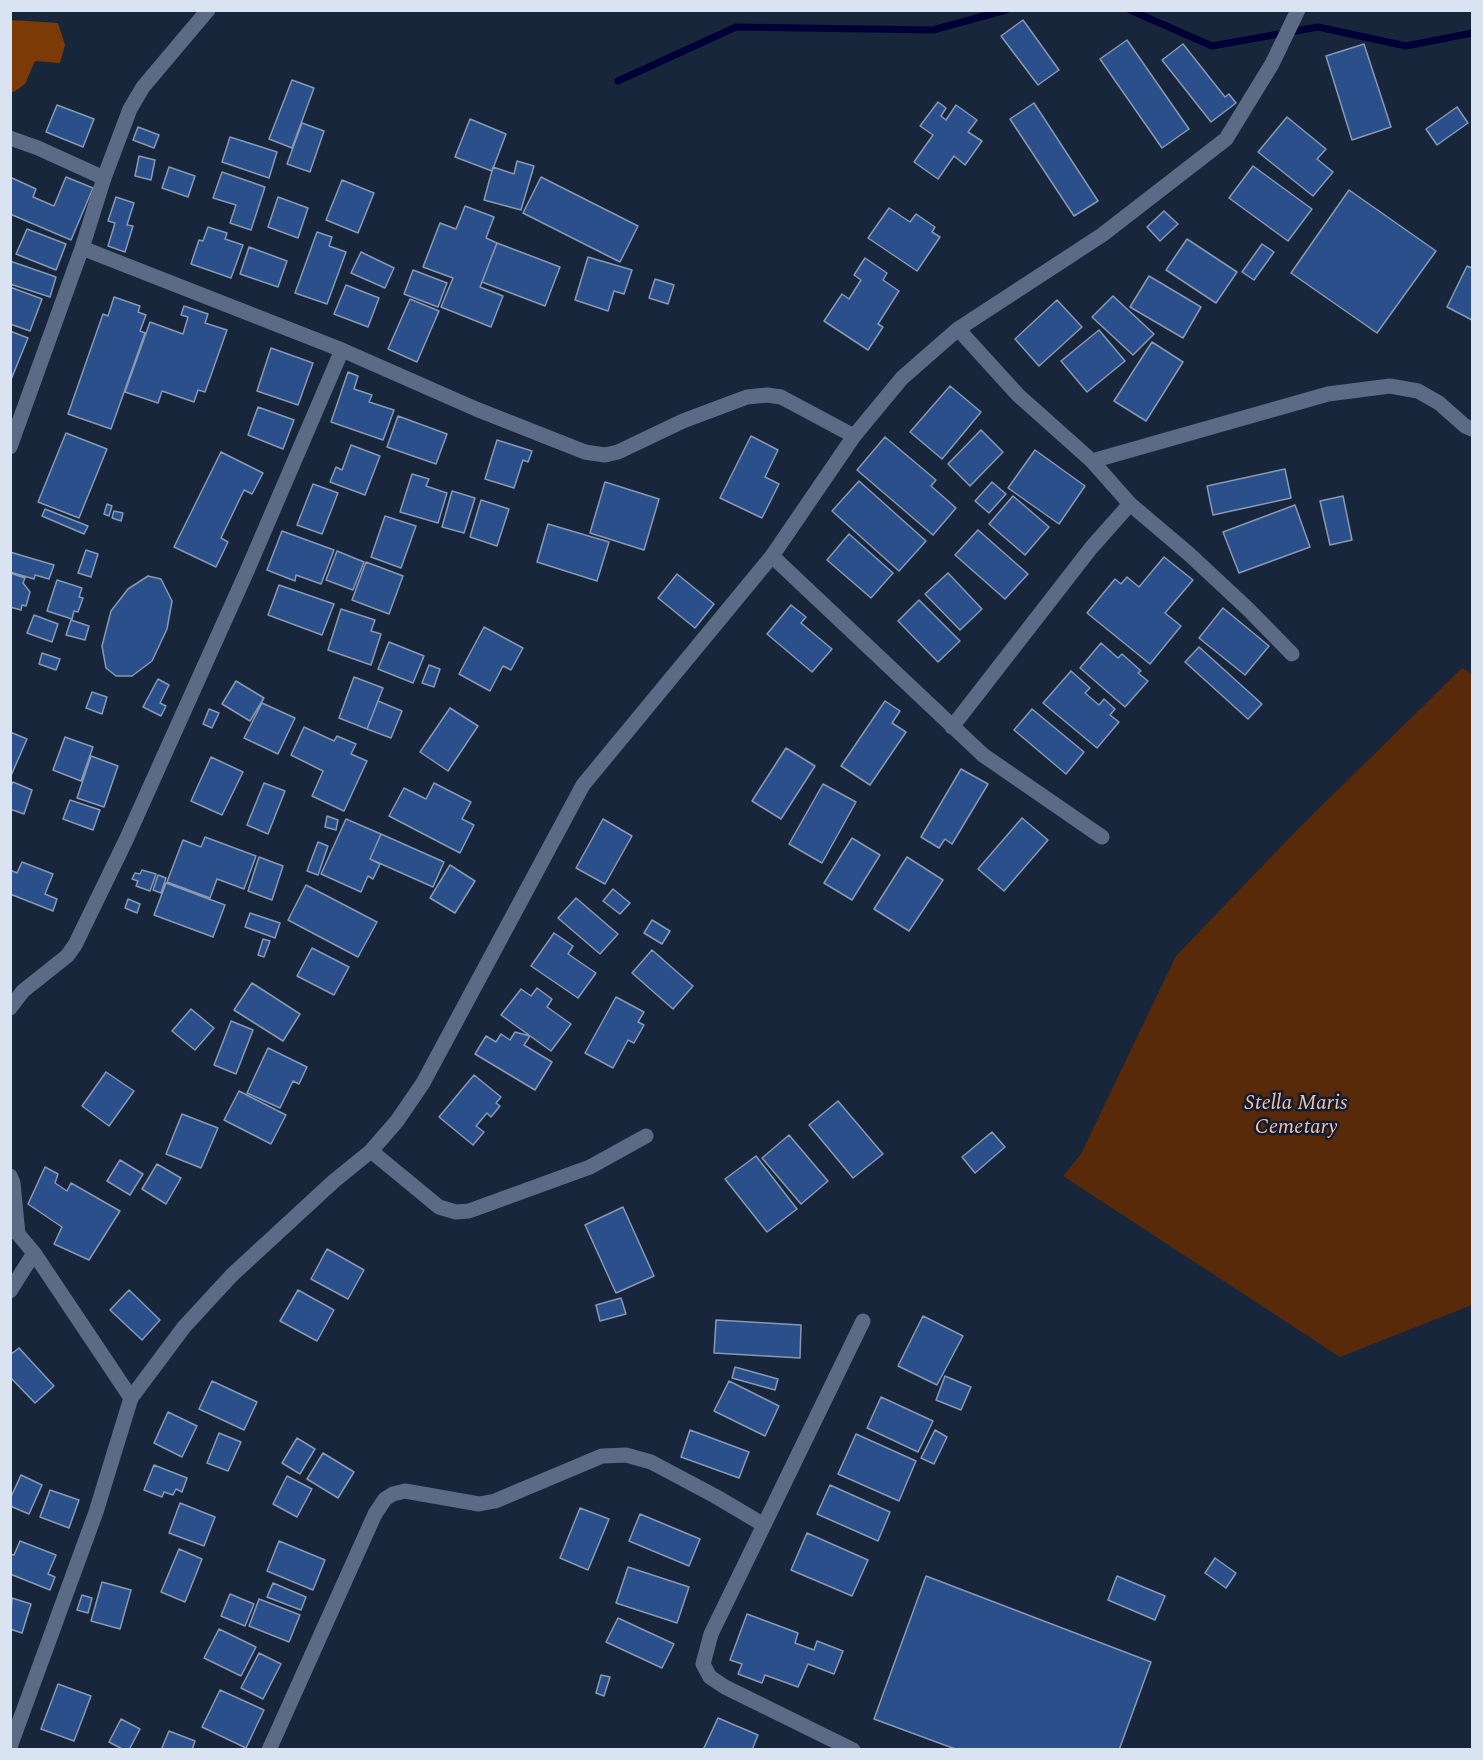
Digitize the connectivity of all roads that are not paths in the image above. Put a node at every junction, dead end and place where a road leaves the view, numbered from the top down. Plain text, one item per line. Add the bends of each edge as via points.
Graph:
1 (208, 10) edge
2 (1298, 10) edge
3 (10, 138) edge
4 (104, 178) junction
5 (82, 248) junction
6 (958, 329) junction
7 (342, 350) junction
8 (14, 427) edge
9 (1473, 429) edge
10 (854, 436) junction
11 (10, 447) edge
12 (1092, 461) junction
13 (1130, 504) junction
14 (772, 556) junction
15 (1292, 654) dead end
16 (952, 727) junction
17 (1102, 837) dead end
18 (10, 1008) edge
19 (646, 1136) dead end
20 (371, 1151) junction
21 (10, 1176) edge
22 (14, 1231) edge
23 (34, 1253) junction
24 (10, 1291) edge
25 (863, 1322) dead end
26 (131, 1398) junction
27 (764, 1525) junction
28 (10, 1747) edge
29 (272, 1748) edge
30 (853, 1749) edge

1 - 4 street via 136,97
2 - 6 street via 1272,64 1222,143 1102,235
3 - 4 street
4 - 5 street
5 - 7 street
5 - 8 street
6 - 10 street via 902,378
6 - 12 street via 1018,395
7 - 10 street via 585,452 618,452 683,421 747,397 767,395 782,397
7 - 18 street via 242,582 75,945 23,991
8 - 11 street
9 - 12 street via 1418,391 1390,386 1328,394
10 - 14 street
12 - 13 street
13 - 15 street via 1206,570
13 - 16 street via 1091,548
14 - 16 street
14 - 20 street via 583,785 423,1083
16 - 17 street via 983,755
19 - 20 street via 590,1167 469,1211 456,1212 439,1207
20 - 26 street via 232,1275 183,1327
21 - 22 street
22 - 23 street
23 - 24 street
23 - 26 street
25 - 27 street
26 - 28 street via 96,1512
27 - 29 street via 651,1462 626,1455 602,1456 495,1501 479,1504 405,1491 393,1494 375,1514
27 - 30 street via 711,1634 703,1664 710,1677 724,1687

